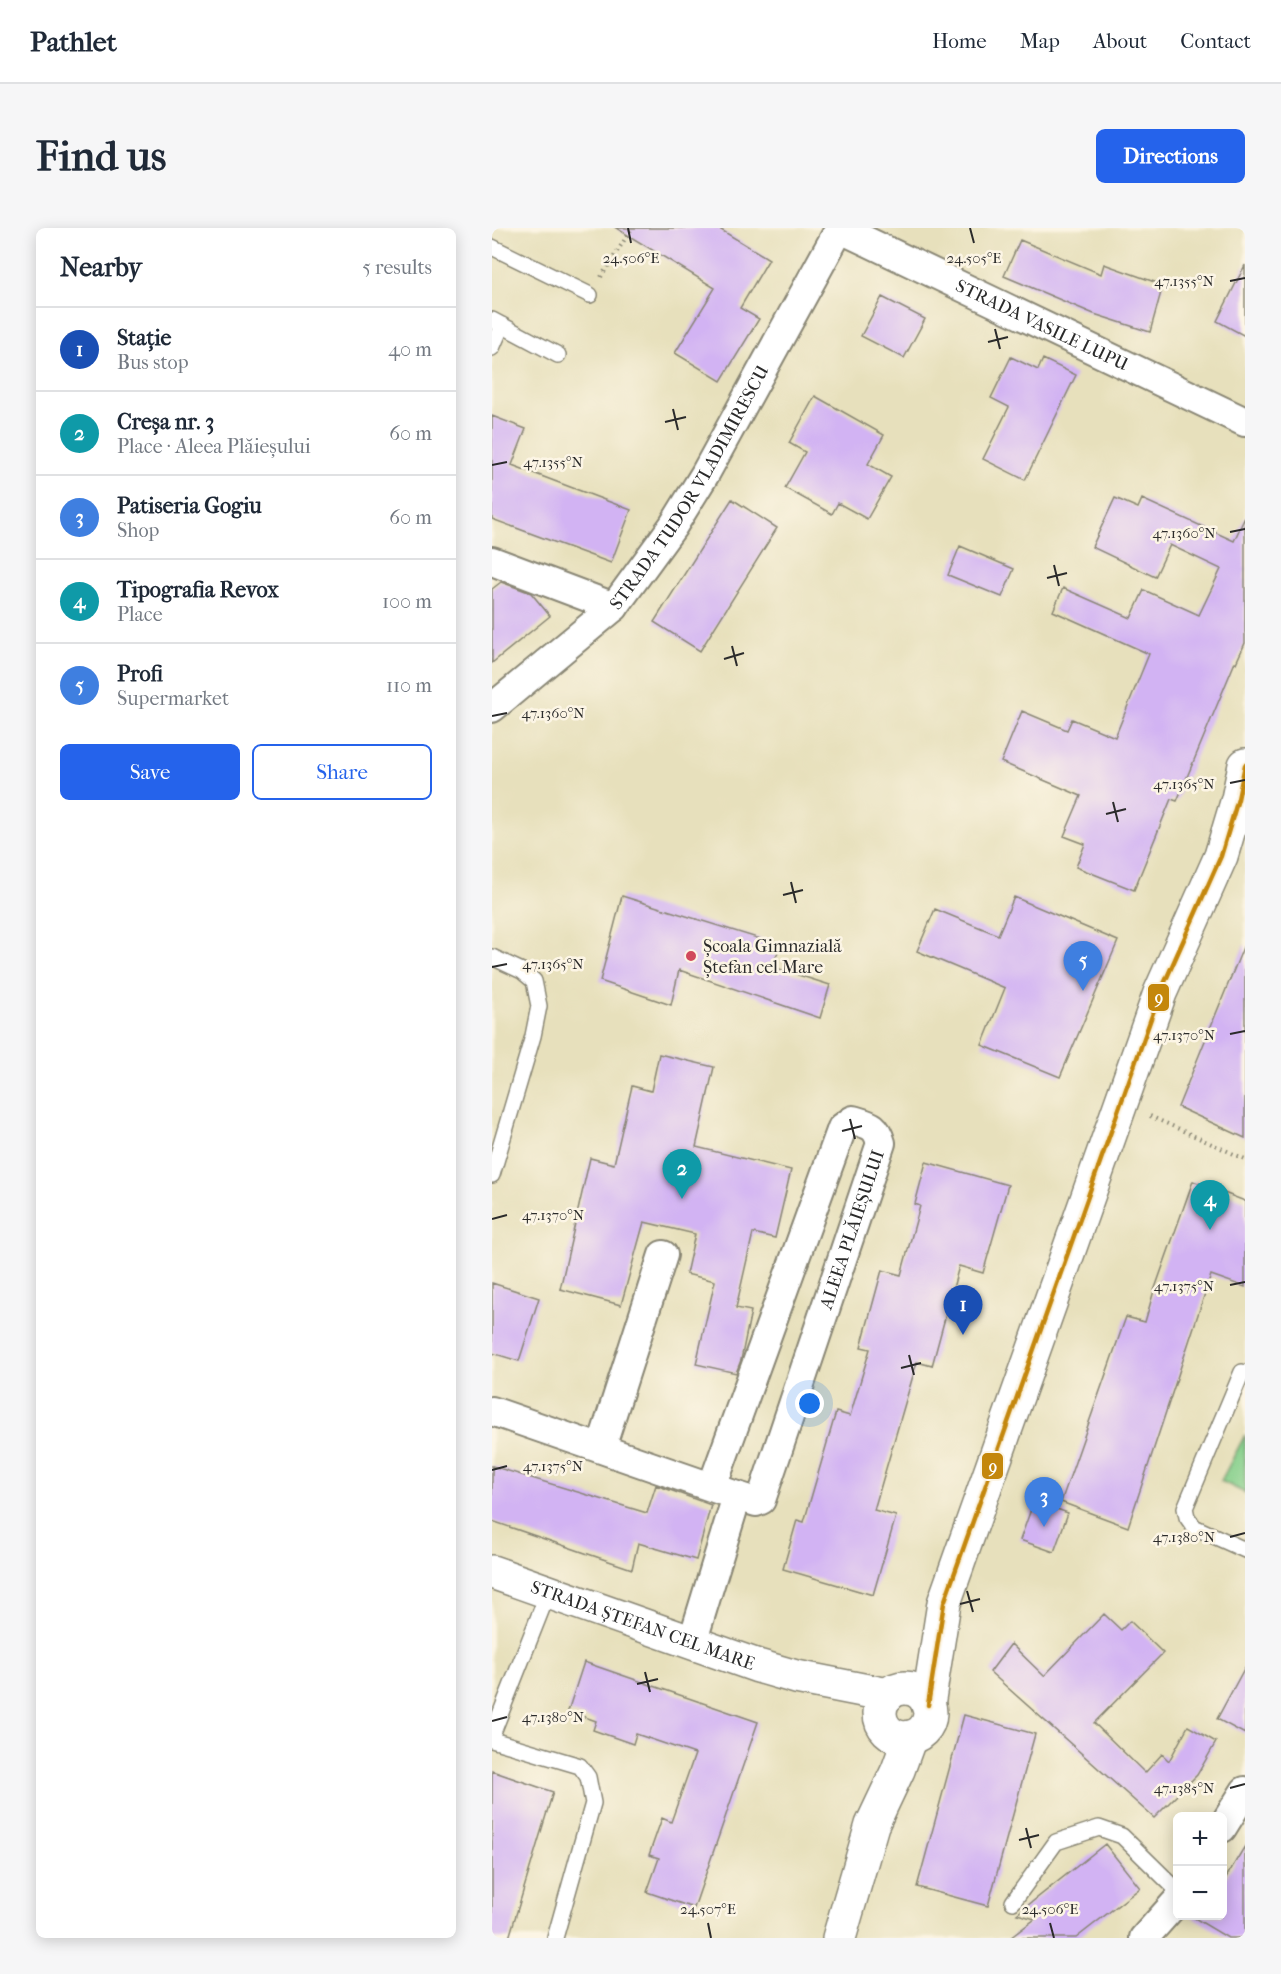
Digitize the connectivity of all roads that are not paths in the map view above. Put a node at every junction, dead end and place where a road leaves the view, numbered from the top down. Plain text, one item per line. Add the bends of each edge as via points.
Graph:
1 (840, 228) edge
2 (492, 247) edge
3 (590, 295) road end
4 (497, 323) edge
5 (492, 348) edge
6 (558, 355) dead end
7 (1245, 422) edge
8 (492, 561) edge
9 (614, 607) junction
10 (492, 708) edge
11 (1245, 765) edge
12 (1245, 824) edge
13 (1221, 856) junction
14 (492, 957) edge
15 (492, 1175) edge
16 (663, 1255) dead end
17 (1242, 1372) dead end
18 (492, 1411) edge
19 (601, 1448) junction
20 (725, 1492) junction
21 (1245, 1550) edge
22 (492, 1572) edge
23 (548, 1593) junction
24 (941, 1613) junction
25 (692, 1643) junction
26 (892, 1714) junction
27 (492, 1735) edge
28 (492, 1740) edge
29 (1245, 1791) edge
30 (1227, 1820) edge
31 (1173, 1886) edge
32 (1013, 1902) dead end
33 (1173, 1906) edge
34 (555, 1938) edge
35 (839, 1938) edge
36 (1144, 1938) edge

1 - 7 street, STRADA VASILE LUPU
1 - 9 street, STRADA TUDOR VLADIMIRESCU via 694,491
2 - 3 lane
4 - 5 lane
4 - 6 lane
8 - 9 street
9 - 10 street, STRADA TUDOR VLADIMIRESCU
11 - 13 street
12 - 13 street
13 - 24 street via 1160,993
14 - 15 lane via 534,981 539,1006
16 - 19 street
17 - 21 lane via 1185,1508 1194,1527
18 - 19 street, ALEEA PLĂIEȘULUI
19 - 20 street, ALEEA PLĂIEȘULUI
20 - 20 street, ALEEA PLĂIEȘULUI via 756,1502 764,1495 881,1143 878,1131 869,1125 853,1120 842,1128
20 - 25 street, ALEEA PLĂIEȘULUI
22 - 23 street, STRADA ȘTEFAN CEL MARE
23 - 25 street, STRADA ȘTEFAN CEL MARE
23 - 27 lane
24 - 26 street
24 - 26 street, STRADA ȘTEFAN CEL MARE via 928,1705 919,1692 911,1689
25 - 26 street, STRADA ȘTEFAN CEL MARE
26 - 35 street via 872,1825
28 - 34 lane via 580,1766 588,1777 593,1803
29 - 30 street
31 - 32 lane via 1122,1836 1099,1828 1056,1842
33 - 36 street

